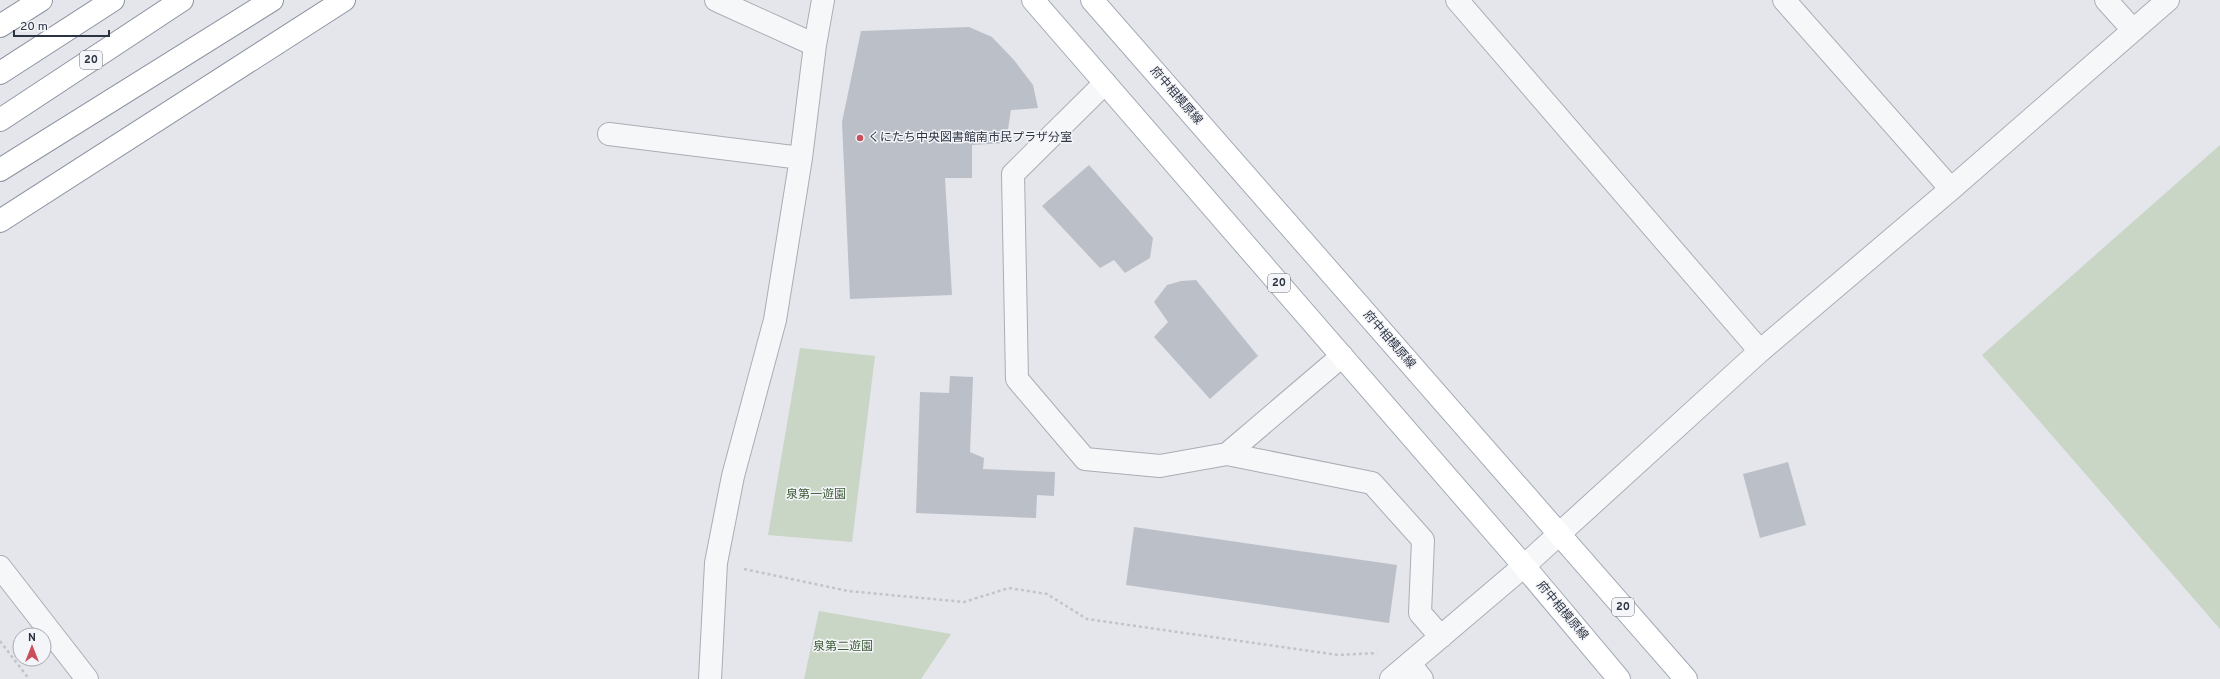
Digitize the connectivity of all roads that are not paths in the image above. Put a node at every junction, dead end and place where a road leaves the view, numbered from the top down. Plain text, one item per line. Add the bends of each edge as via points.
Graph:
1 (41, 0) edge
2 (113, 0) edge
3 (182, 0) edge
4 (272, 0) edge
5 (344, 0) edge
6 (716, 0) edge
7 (823, 0) edge
8 (1033, 0) edge
9 (1092, 0) edge
10 (1457, 0) edge
11 (1784, 0) edge
12 (2106, 0) edge
13 (2168, 0) edge
14 (0, 26) edge
15 (2133, 30) junction
16 (815, 45) junction
17 (0, 73) edge
18 (1105, 83) junction
19 (0, 120) edge
20 (609, 134) dead end
21 (801, 158) junction
22 (0, 170) edge
23 (1951, 189) junction
24 (0, 221) edge
25 (1760, 351) junction
26 (1342, 356) junction
27 (1227, 454) junction
28 (1560, 535) junction
29 (1524, 566) junction
30 (0, 567) edge
31 (1441, 637) junction
32 (1416, 671) edge
33 (87, 679) edge
34 (710, 679) edge
35 (1391, 679) edge
36 (1619, 679) edge
37 (1686, 679) edge

1 - 14 main road
2 - 17 main road
3 - 19 main road, 20
4 - 22 main road
5 - 24 main road
6 - 16 street
7 - 16 street
8 - 18 main road, 府中相模原線 / 20
9 - 28 main road, 府中相模原線 / 20
10 - 25 street
11 - 23 street
12 - 15 street
13 - 15 street
15 - 23 street
16 - 21 street
18 - 26 main road, 府中相模原線 / 20
18 - 27 street via 1013,174 1016,379 1085,459 1160,466
20 - 21 street
21 - 34 street via 776,320 733,476 716,563
23 - 25 street
25 - 28 street
26 - 27 street
26 - 29 main road, 府中相模原線 / 20
27 - 31 street via 1372,483 1423,540 1420,613
28 - 29 street
28 - 37 main road, 府中相模原線 / 20
29 - 31 street
29 - 36 main road, 府中相模原線 / 20
30 - 33 street
31 - 32 street
32 - 35 street

